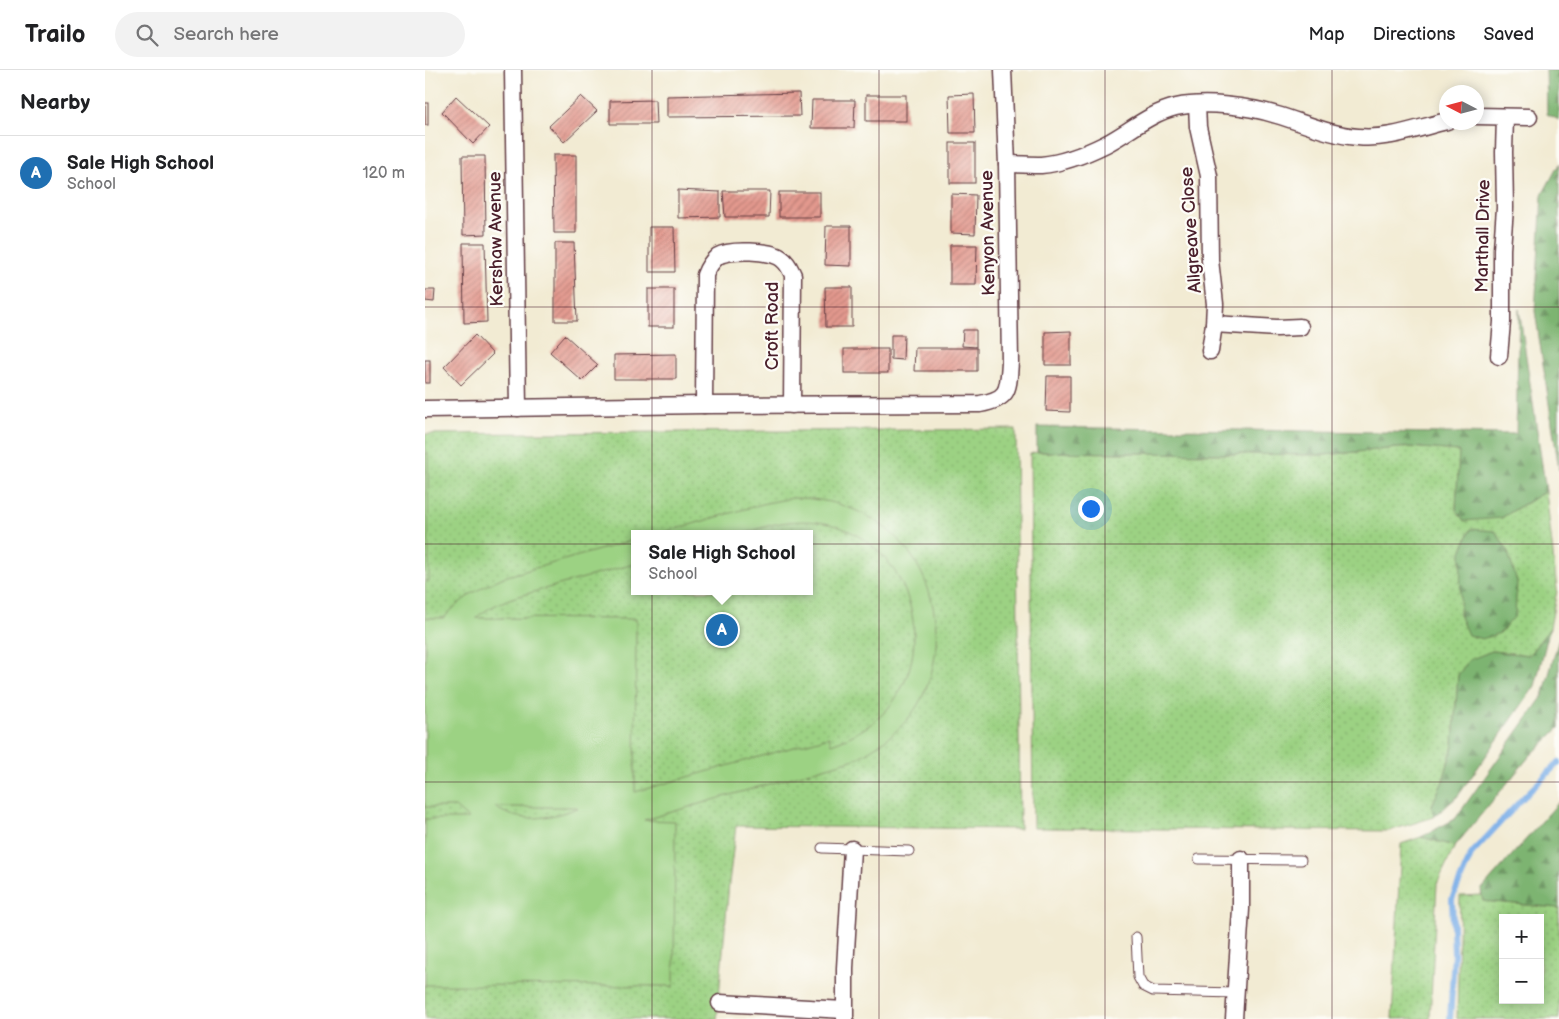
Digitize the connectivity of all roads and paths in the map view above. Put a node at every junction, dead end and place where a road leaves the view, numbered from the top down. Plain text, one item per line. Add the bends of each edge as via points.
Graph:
1 (513, 70) edge
2 (1003, 70) edge
3 (1197, 105) junction
4 (1484, 116) edge
5 (1505, 117) junction
6 (1529, 117) dead end
7 (1439, 123) edge
8 (1007, 164) junction
9 (1214, 324) junction
10 (1300, 327) dead end
11 (1210, 351) dead end
12 (1499, 356) dead end
13 (704, 404) junction
14 (792, 405) junction
15 (518, 408) junction
16 (425, 409) edge
17 (822, 848) dead end
18 (852, 849) junction
19 (909, 851) dead end
20 (1199, 859) dead end
21 (1241, 860) junction
22 (1301, 860) dead end
23 (1136, 937) dead end
24 (1236, 994) junction
25 (720, 1003) dead end
26 (844, 1015) edge
27 (1234, 1019) edge

1 - 15 street, Kershaw Avenue
2 - 8 street, Kenyon Avenue
3 - 7 street via 1275,114 1340,135 1358,137 1389,136
3 - 8 street via 1155,115 1106,144 1074,157 1042,165
3 - 9 street, Allgreave Close via 1198,127 1209,176
4 - 5 street
5 - 6 street
5 - 12 street, Marthall Drive
8 - 14 street, Kenyon Avenue via 1010,362 1009,382 1004,395 998,400 980,404
9 - 10 street
9 - 11 street, Allgreave Close
13 - 14 street
13 - 14 street, Croft Road via 705,275 709,264 720,255 735,252 781,257 793,275
13 - 15 street
15 - 16 street
17 - 18 lane
18 - 19 lane
18 - 26 street
20 - 21 lane
21 - 22 lane
21 - 24 street
23 - 24 lane via 1138,977 1143,986 1153,990
24 - 27 street
25 - 26 street

